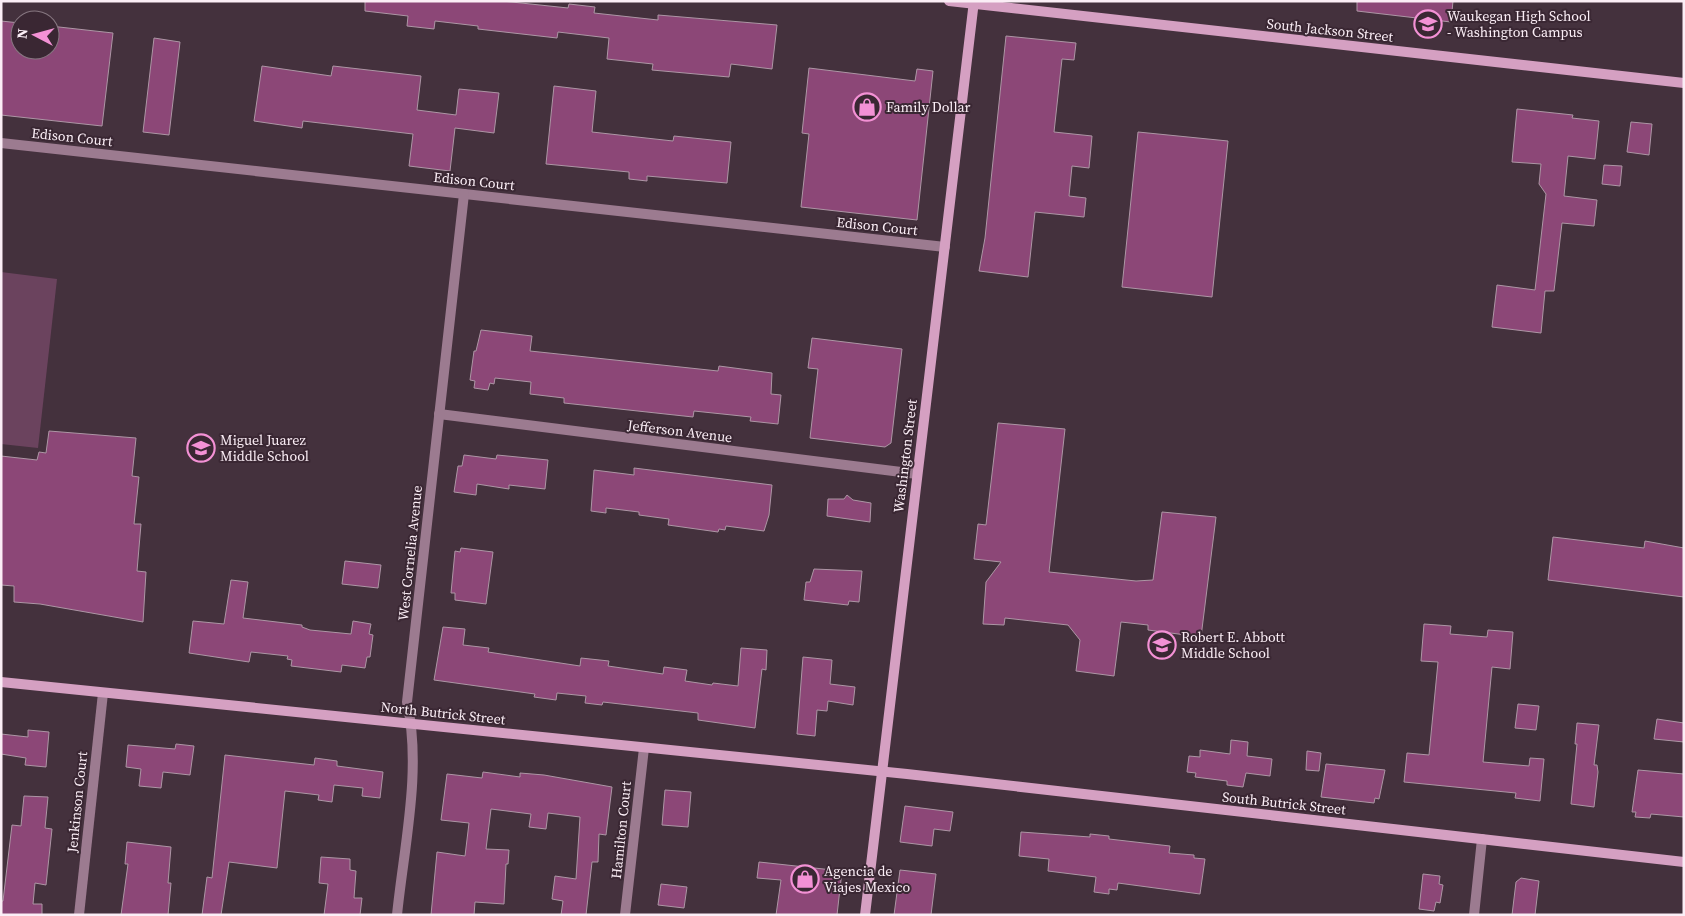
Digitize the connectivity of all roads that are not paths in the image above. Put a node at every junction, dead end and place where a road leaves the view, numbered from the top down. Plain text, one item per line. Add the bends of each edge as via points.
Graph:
1 (949, 1) edge
2 (974, 3) edge
3 (1684, 83) edge
4 (1, 143) edge
5 (464, 194) junction
6 (945, 247) junction
7 (439, 414) junction
8 (917, 474) junction
9 (1, 682) edge
10 (103, 693) junction
11 (412, 724) junction
12 (644, 748) junction
13 (882, 771) junction
14 (1482, 839) junction
15 (1684, 862) edge
16 (79, 915) edge
17 (397, 915) edge
18 (625, 915) edge
19 (865, 915) edge
20 (1474, 915) edge

1 - 2 street, South Jackson Street
2 - 3 street, South Jackson Street
2 - 6 street, Washington Street
4 - 5 street, Edison Court
5 - 6 street, Edison Court
5 - 7 street, West Cornelia Avenue
6 - 8 street, Washington Street
7 - 8 street, Jefferson Avenue
7 - 11 street, West Cornelia Avenue via 407,702
8 - 13 street, Washington Street
9 - 10 street, North Butrick Street
10 - 11 street, North Butrick Street
10 - 16 street, Jenkinson Court
11 - 12 street, North Butrick Street
11 - 17 street, West Cornelia Avenue via 414,761
12 - 13 street, North Butrick Street
12 - 18 street, Hamilton Court
13 - 14 street, South Butrick Street
13 - 19 street, Washington Street
14 - 15 street, South Butrick Street
14 - 20 street

